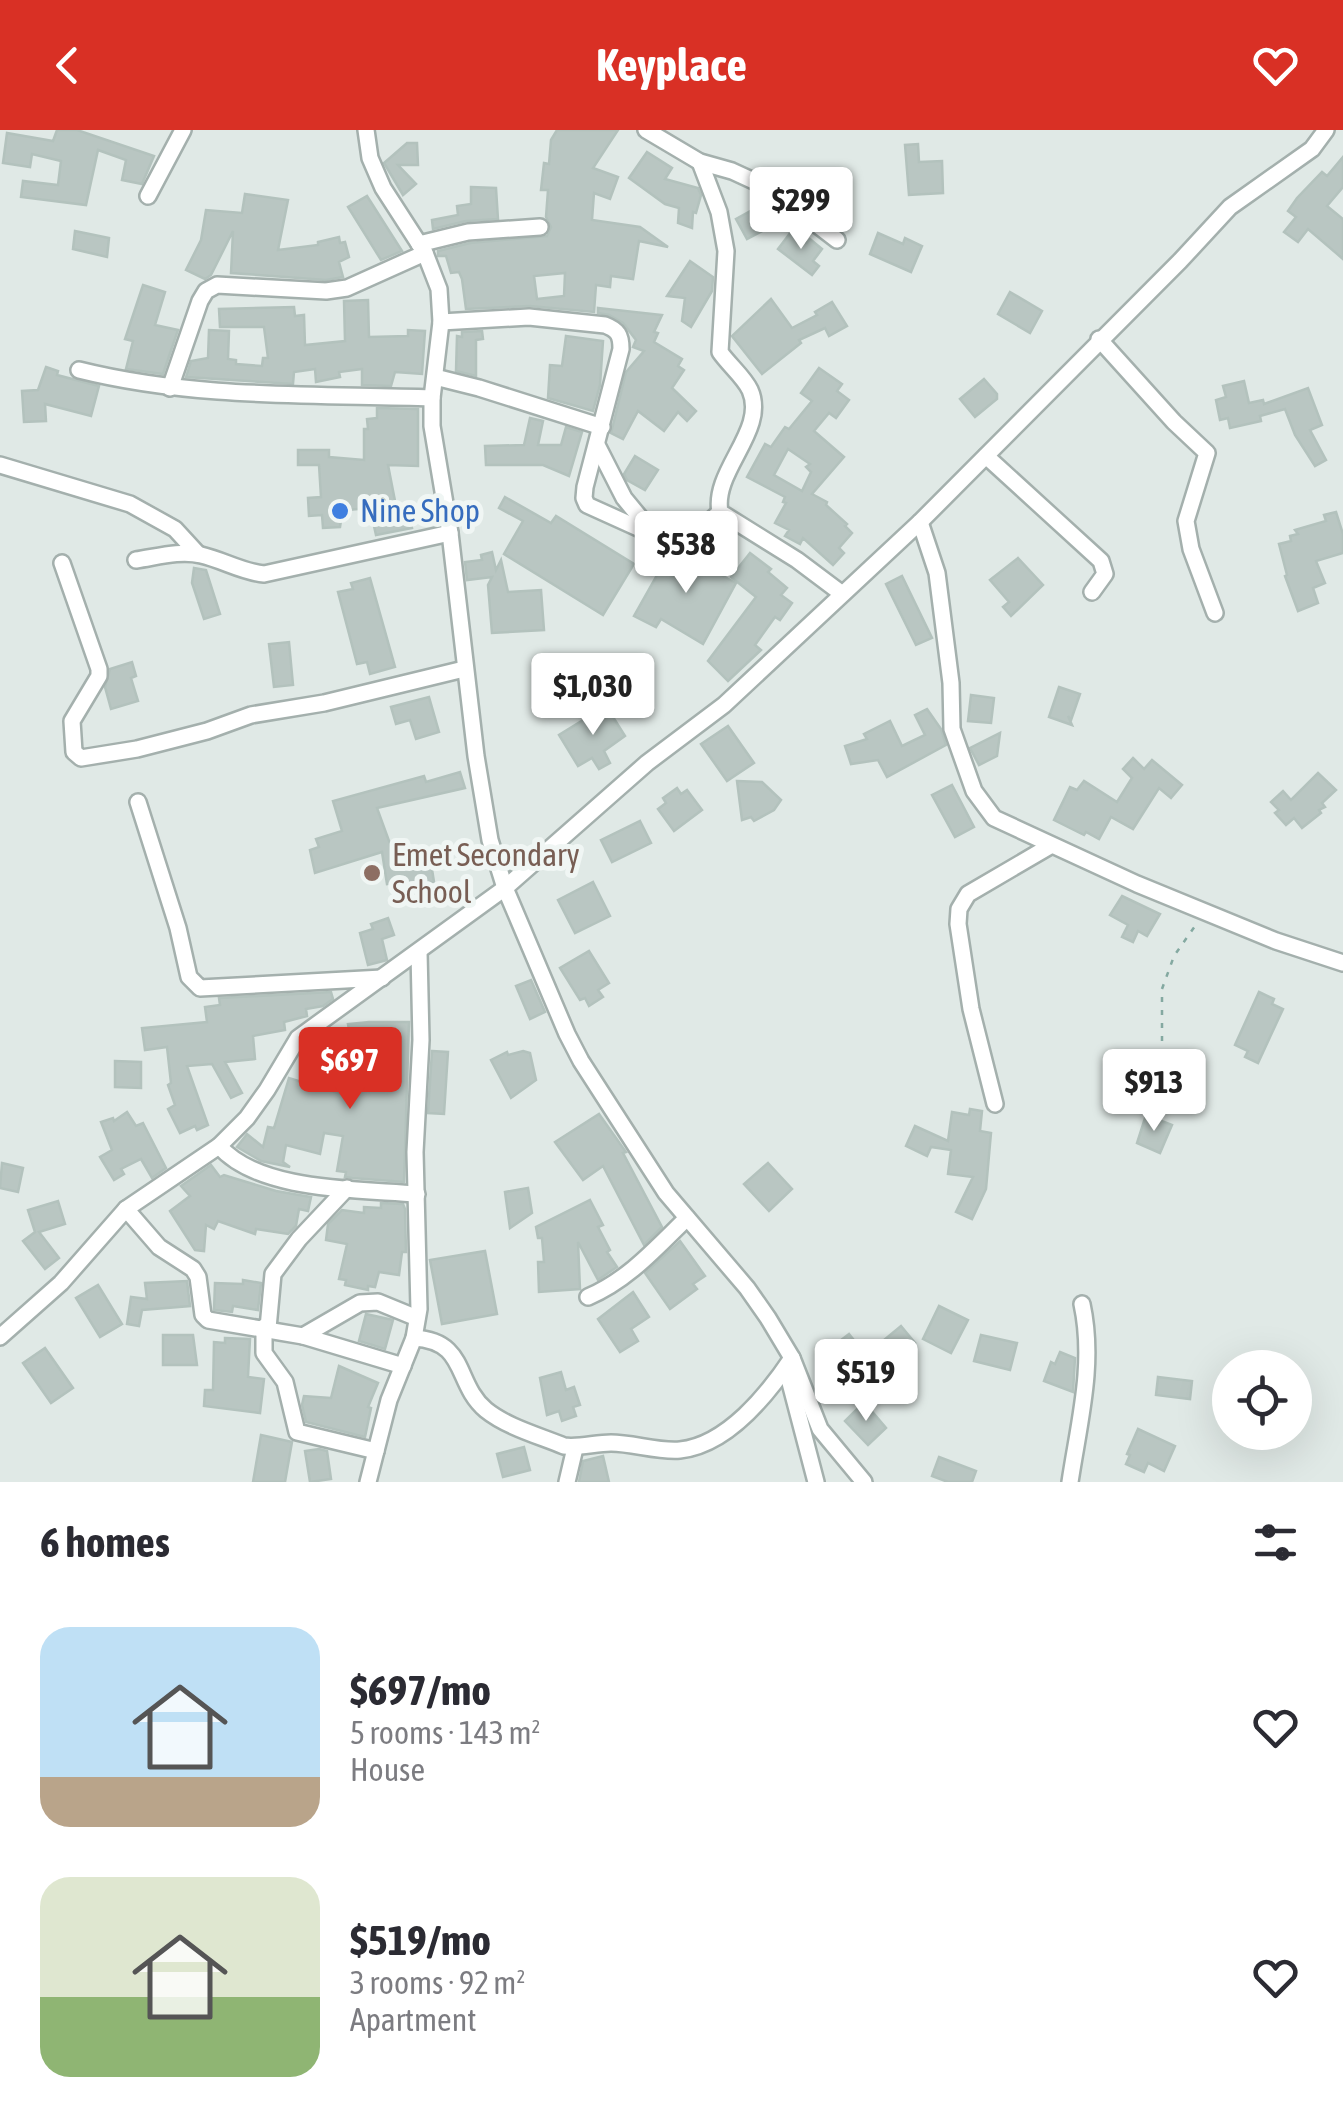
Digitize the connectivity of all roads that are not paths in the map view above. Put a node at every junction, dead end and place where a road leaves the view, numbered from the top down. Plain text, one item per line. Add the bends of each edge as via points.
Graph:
1 (182, 130) edge
2 (366, 130) edge
3 (646, 130) edge
4 (1326, 130) edge
5 (700, 162) junction
6 (148, 196) dead end
7 (540, 227) dead end
8 (837, 240) dead end
9 (422, 248) junction
10 (441, 322) junction
11 (1099, 339) junction
12 (79, 370) dead end
13 (435, 377) junction
14 (170, 388) junction
15 (432, 398) junction
16 (602, 427) junction
17 (597, 445) junction
18 (986, 456) junction
19 (0, 465) edge
20 (720, 512) junction
21 (920, 522) junction
22 (450, 533) junction
23 (658, 539) junction
24 (198, 554) junction
25 (136, 560) dead end
26 (62, 562) dead end
27 (1092, 592) dead end
28 (841, 593) junction
29 (1215, 613) dead end
30 (464, 669) junction
31 (138, 802) dead end
32 (1050, 846) junction
33 (505, 888) junction
34 (419, 952) junction
35 (1343, 963) edge
36 (382, 978) junction
37 (994, 1104) dead end
38 (219, 1146) junction
39 (347, 1188) junction
40 (417, 1194) junction
41 (126, 1209) junction
42 (688, 1218) junction
43 (588, 1296) dead end
44 (1082, 1304) dead end
45 (418, 1318) junction
46 (266, 1328) junction
47 (303, 1336) junction
48 (0, 1337) edge
49 (414, 1338) junction
50 (789, 1362) junction
51 (402, 1366) junction
52 (576, 1448) junction
53 (376, 1451) junction
54 (368, 1482) edge
55 (567, 1482) edge
56 (816, 1482) edge
57 (864, 1482) edge
58 (1070, 1482) edge

1 - 6 street
2 - 9 street via 383,188
3 - 5 street
4 - 11 street via 1312,150 1230,207
5 - 8 street via 769,188
5 - 20 street via 726,251 720,352 750,389 754,407 721,484
7 - 9 street via 468,232
9 - 10 street via 439,289
9 - 14 street via 347,288 217,285 206,291
10 - 13 street
10 - 16 street via 529,317 616,329 620,350
11 - 18 street
11 - 29 street via 1207,453 1186,521
12 - 14 street
13 - 15 street
13 - 16 street
14 - 15 street
15 - 22 street
16 - 17 street
17 - 23 street via 624,498
17 - 23 street via 585,487 587,506
18 - 21 street
18 - 27 street via 1100,560 1106,574
19 - 24 street via 130,504 175,529
20 - 23 street via 680,543
20 - 28 street
21 - 28 street
21 - 32 street via 937,573 952,729 974,791 994,818
22 - 24 street via 264,574
22 - 30 street
24 - 25 street
26 - 30 street via 99,669 72,721 74,752 81,758 138,750 251,714
28 - 33 street via 724,705
30 - 33 street via 490,840
31 - 36 street via 189,977 200,988
32 - 35 street
32 - 37 street via 968,894 959,909 971,1009
33 - 34 street
33 - 42 street via 574,1048
34 - 36 street
34 - 40 street
36 - 38 street via 298,1038 257,1104
38 - 39 street via 239,1164 270,1176
38 - 41 street
39 - 40 street
39 - 46 street via 273,1274
40 - 45 street
41 - 46 street via 154,1244 198,1276 208,1320
41 - 48 street
42 - 43 street via 627,1276
42 - 50 street via 747,1288
44 - 58 street via 1088,1368
45 - 47 street via 369,1301
45 - 49 street
46 - 47 street
46 - 53 street via 264,1354 285,1382 296,1432
47 - 51 street
49 - 51 street
49 - 52 street via 446,1346 490,1413
50 - 52 street via 766,1393 712,1439 682,1450 609,1443
50 - 56 street
50 - 57 street via 820,1429
51 - 53 street
52 - 55 street
53 - 54 street

